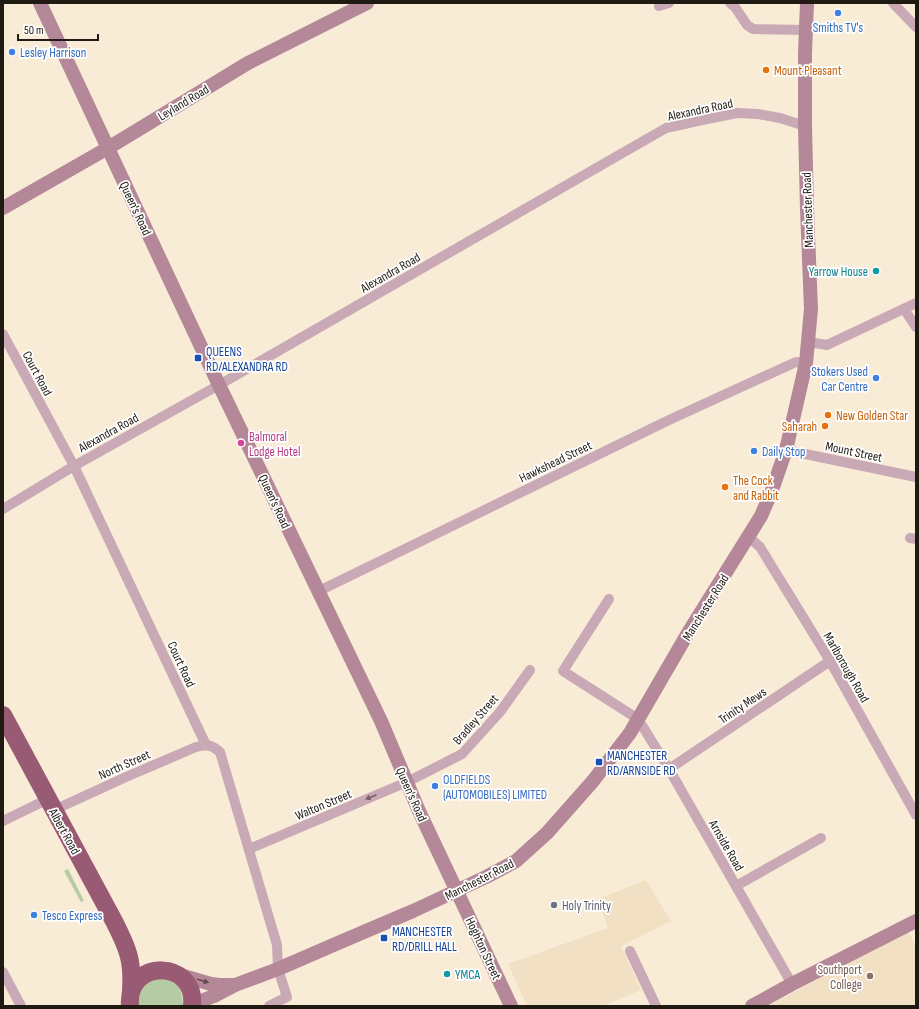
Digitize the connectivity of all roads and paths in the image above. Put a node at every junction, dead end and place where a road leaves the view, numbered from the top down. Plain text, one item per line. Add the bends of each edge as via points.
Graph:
1 (40, 3) edge
2 (367, 3) edge
3 (730, 3) edge
4 (807, 3) edge
5 (893, 3) edge
6 (916, 27) edge
7 (806, 30) junction
8 (805, 126) junction
9 (108, 148) junction
10 (3, 208) edge
11 (916, 303) edge
12 (904, 309) junction
13 (916, 327) edge
14 (3, 334) edge
15 (808, 342) junction
16 (806, 363) junction
17 (219, 385) junction
18 (786, 450) junction
19 (74, 466) junction
20 (916, 477) edge
21 (3, 508) edge
22 (749, 537) junction
23 (319, 591) junction
24 (609, 599) dead end
25 (830, 661) junction
26 (530, 670) dead end
27 (3, 715) edge
28 (638, 719) junction
29 (206, 745) junction
30 (669, 770) junction
31 (407, 782) junction
32 (51, 805) junction
33 (916, 815) edge
34 (3, 821) edge
35 (821, 838) dead end
36 (249, 849) junction
37 (736, 886) junction
38 (457, 891) junction
39 (916, 921) edge
40 (126, 947) junction
41 (630, 951) dead end
42 (278, 969) junction
43 (169, 971) junction
44 (3, 972) edge
45 (792, 984) junction
46 (235, 985) junction
47 (129, 1000) edge
48 (21, 1006) edge
49 (192, 1006) edge
50 (195, 1006) edge
51 (269, 1006) edge
52 (511, 1006) edge
53 (656, 1006) edge
54 (752, 1006) edge

1 - 9 main road, Queen's Road
2 - 9 main road, Leyland Road via 248,63
3 - 7 street via 753,29
4 - 7 main road, Manchester Road
5 - 6 street
7 - 8 main road, Manchester Road
8 - 15 main road, Manchester Road via 811,309
8 - 17 street, Alexandra Road via 780,118 737,113 666,128
9 - 10 main road, Leyland Road
9 - 17 main road, Queen's Road
11 - 12 street
12 - 13 street
12 - 15 street via 827,345
14 - 19 street, Court Road
15 - 16 main road, Manchester Road
16 - 18 main road, Manchester Road
16 - 23 street, Hawkshead Street via 796,362 669,420
17 - 19 street, Alexandra Road
17 - 23 main road, Queen's Road
18 - 20 street, Mount Street
18 - 22 main road, Manchester Road via 771,493
19 - 21 street, Alexandra Road
19 - 29 street, Court Road
22 - 25 street, Marlborough Road via 760,547
22 - 28 main road, Manchester Road via 688,633
23 - 31 main road, Queen's Road via 383,725
24 - 28 street via 563,671
25 - 30 street, Trinity Mews
25 - 33 street, Marlborough Road
26 - 31 street, Bradley Street via 500,712 462,754
27 - 32 highway, Albert Road
28 - 30 street, Arnside Road
28 - 38 main road, Manchester Road via 593,781 547,834 516,860
29 - 32 street, North Street
29 - 36 street, Court Road via 220,752
30 - 37 street, Arnside Road
31 -> 36 street, Walton Street
31 - 38 main road, Queen's Road
32 - 34 street, North Street
32 - 40 highway, Albert Road
35 - 37 street
36 - 42 street, Court Road via 277,945
37 - 45 street, Arnside Road
38 - 42 main road, Manchester Road
38 - 52 main road, Hoghton Street
39 - 45 main road
40 - 43 highway, Albert Road via 143,960
40 - 47 highway, Albert Road via 132,968
41 - 53 street
42 - 46 main road, Manchester Road
42 - 51 street, Court Road via 287,997
43 -> 46 main road, Manchester Road via 210,984
43 - 47 highway via 156,970 146,974 137,981
43 - 49 highway, Albert Road via 180,976 186,983
44 - 48 street
45 - 54 main road
46 - 50 main road, Manchester Road

